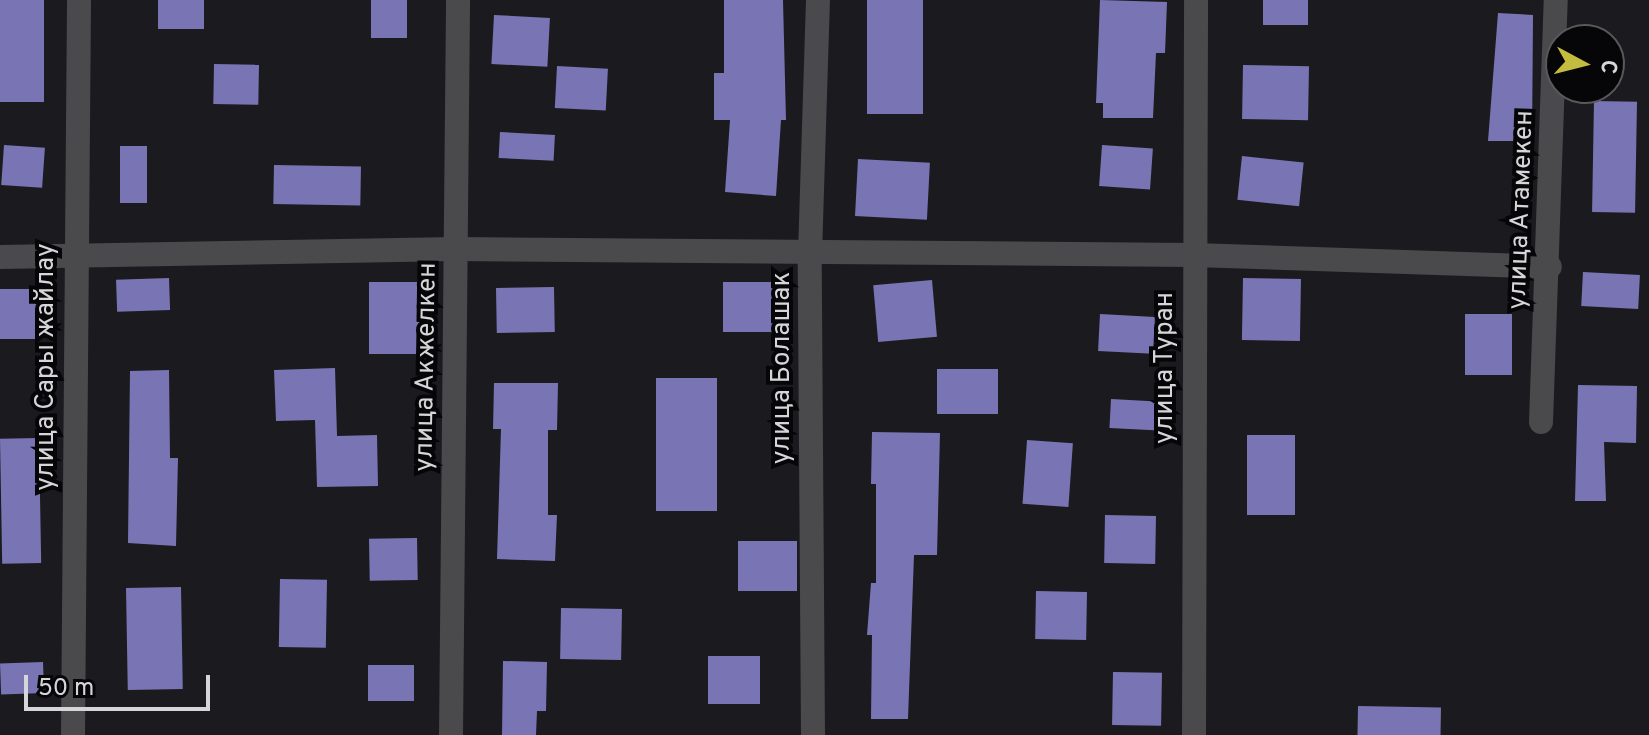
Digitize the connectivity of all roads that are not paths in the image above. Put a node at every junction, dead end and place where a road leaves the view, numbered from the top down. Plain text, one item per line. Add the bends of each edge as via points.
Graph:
1 (79, 0) edge
2 (458, 0) edge
3 (818, 0) edge
4 (1196, 0) edge
5 (1556, 0) edge
6 (456, 249) junction
7 (810, 254) junction
8 (1194, 255) junction
9 (76, 256) junction
10 (0, 257) edge
11 (1550, 267) junction
12 (1541, 422) dead end
13 (73, 735) edge
14 (451, 735) edge
15 (813, 735) edge
16 (1194, 735) edge

1 - 9 street, улица Сары жайлау
2 - 6 street, улица Акжелкен
3 - 7 street, улица Болашак
4 - 8 street, улица Туран
5 - 11 street, улица Атамекен
6 - 7 street
6 - 9 street
6 - 14 street, улица Акжелкен
7 - 8 street
7 - 15 street, улица Болашак
8 - 11 street
8 - 16 street, улица Туран
9 - 10 street
9 - 13 street, улица Сары жайлау
11 - 12 street, улица Атамекен

